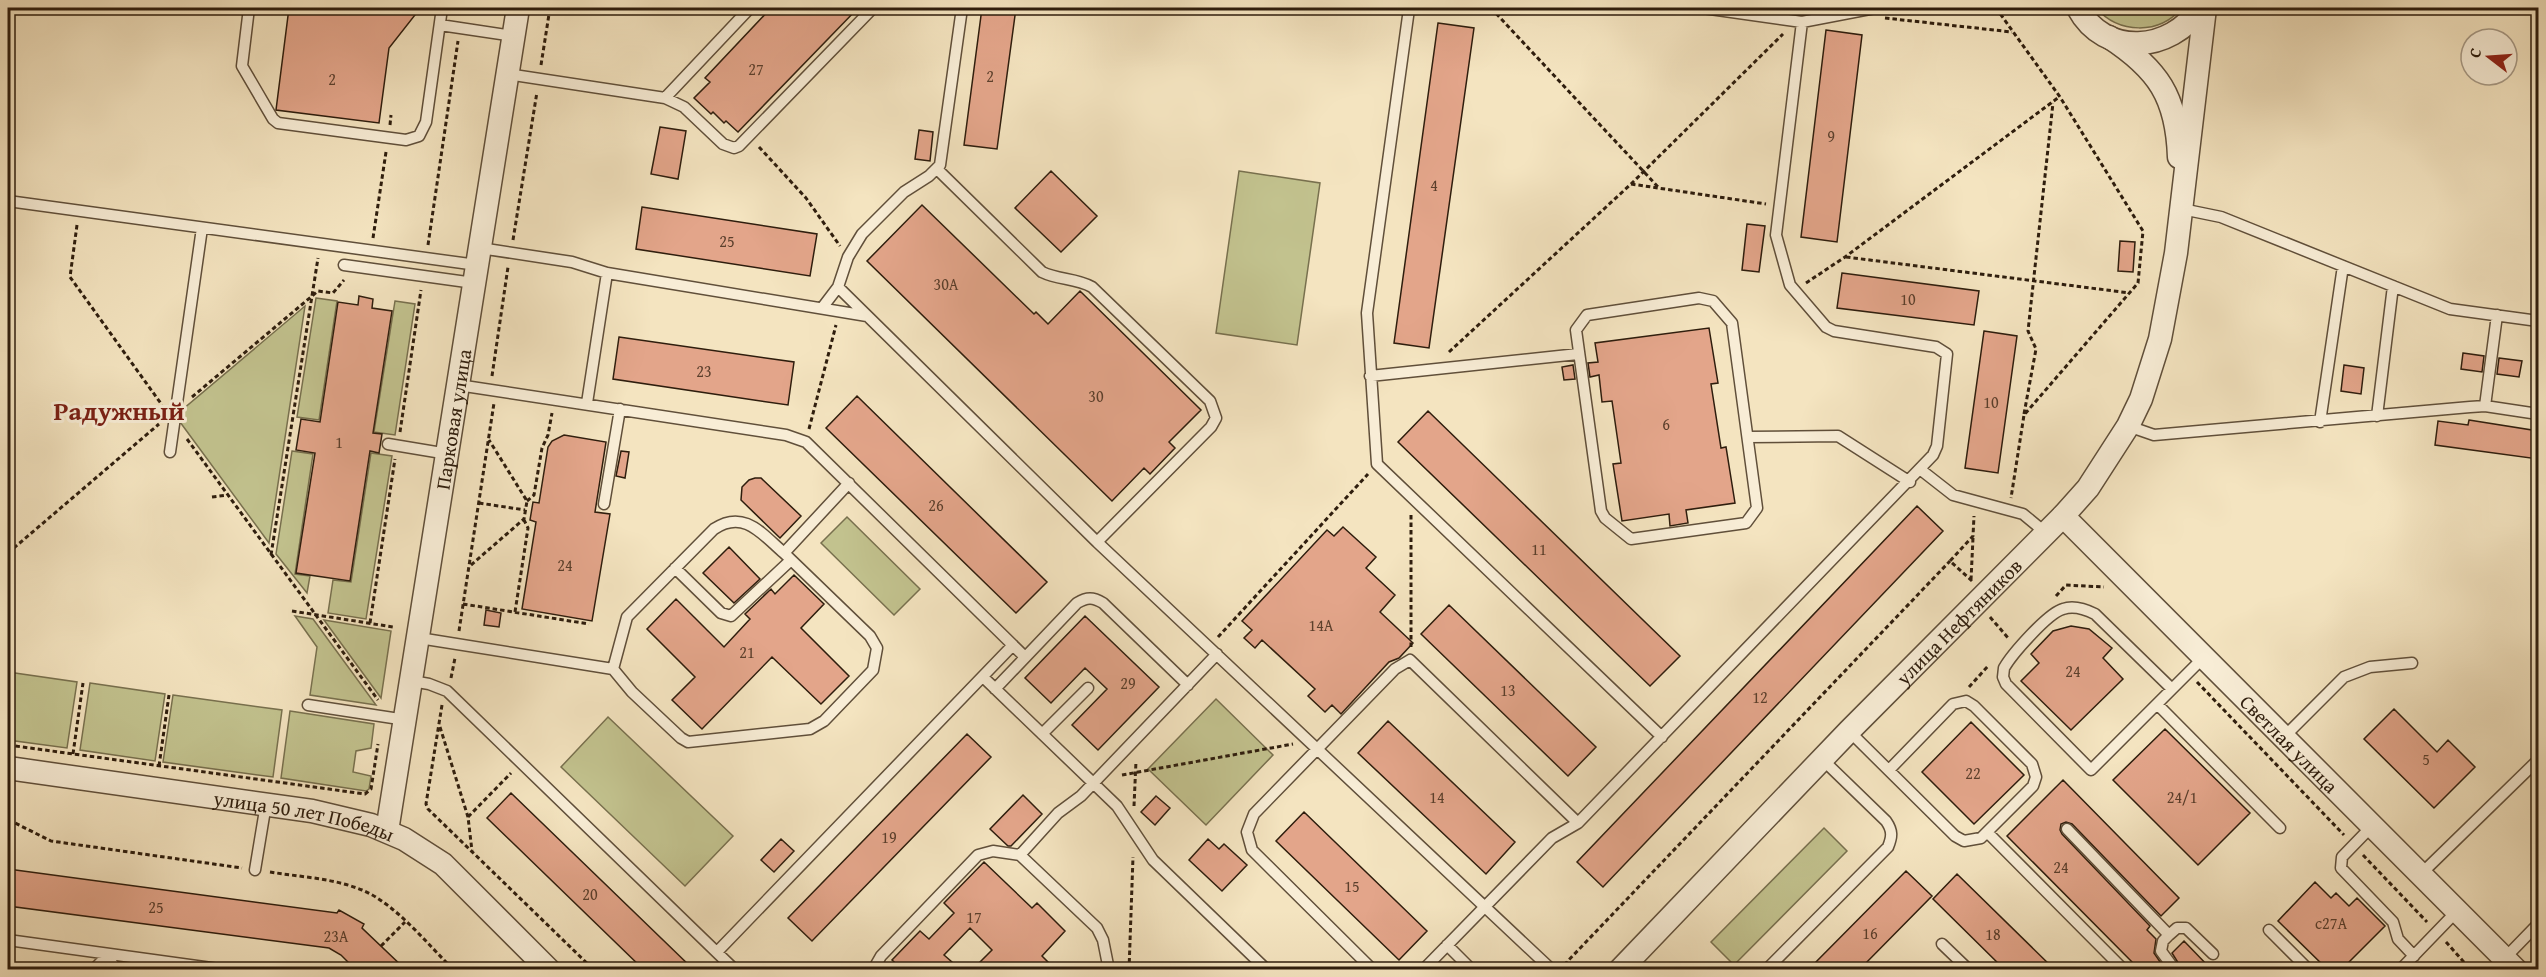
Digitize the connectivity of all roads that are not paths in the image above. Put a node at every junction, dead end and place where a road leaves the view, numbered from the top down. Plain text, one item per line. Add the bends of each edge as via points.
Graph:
1 (249, 8) edge
2 (442, 8) edge
3 (518, 8) edge
4 (750, 8) edge
5 (873, 8) edge
6 (962, 8) edge
7 (1403, 8) edge
8 (1430, 8) edge
9 (1703, 8) edge
10 (1875, 8) edge
11 (2078, 8) edge
12 (2200, 8) edge
13 (2205, 8) edge
14 (1799, 21) junction
15 (440, 25) junction
16 (513, 36) junction
17 (2109, 37) junction
18 (507, 74) junction
19 (665, 98) junction
20 (937, 169) junction
21 (8, 201) edge
22 (2182, 209) junction
23 (202, 228) junction
24 (344, 265) dead end
25 (477, 266) junction
26 (2343, 266) junction
27 (606, 273) junction
28 (2393, 286) junction
29 (838, 287) junction
30 (822, 308) junction
31 (867, 315) junction
32 (2497, 315) junction
33 (2538, 321) edge
34 (1578, 354) junction
35 (1370, 376) junction
36 (458, 385) junction
37 (587, 404) junction
38 (2485, 406) junction
39 (620, 409) junction
40 (2538, 414) edge
41 (2377, 416) junction
42 (2320, 422) junction
43 (2128, 426) junction
44 (1748, 437) junction
45 (393, 445) road end
46 (170, 452) dead end
47 (448, 454) junction
48 (1921, 470) junction
49 (1910, 482) junction
50 (849, 483) junction
51 (604, 504) dead end
52 (2063, 516) junction
53 (2046, 533) junction
54 (1097, 542) junction
55 (787, 556) junction
56 (675, 568) junction
57 (419, 638) junction
58 (1013, 645) junction
59 (1213, 650) junction
60 (2205, 656) junction
61 (1025, 657) junction
62 (2412, 663) dead end
63 (613, 669) junction
64 (983, 677) junction
65 (412, 681) junction
66 (1188, 685) junction
67 (1088, 688) dead end
68 (995, 689) junction
69 (2172, 689) junction
70 (2157, 704) junction
71 (308, 705) dead end
72 (406, 720) junction
73 (1849, 730) junction
74 (1042, 734) junction
75 (2284, 736) junction
76 (1662, 737) junction
77 (1314, 744) junction
78 (1822, 759) junction
79 (2538, 760) edge
80 (8, 768) edge
81 (1890, 770) junction
82 (1095, 781) junction
83 (266, 804) junction
84 (1578, 823) junction
85 (2373, 825) junction
86 (2280, 828) dead end
87 (2067, 829) dead end
88 (387, 831) junction
89 (1987, 832) junction
90 (1020, 855) junction
91 (255, 870) dead end
92 (2421, 874) junction
93 (1485, 907) junction
94 (2457, 911) junction
95 (2538, 924) edge
96 (2269, 930) dead end
97 (2169, 935) junction
98 (8, 940) edge
99 (1942, 944) dead end
100 (1447, 945) junction
101 (717, 952) junction
102 (2213, 954) dead end
103 (105, 955) junction
104 (2414, 956) junction
105 (2510, 964) edge
106 (157, 965) edge
107 (93, 969) edge
108 (118, 969) edge
109 (225, 969) edge
110 (549, 969) edge
111 (735, 969) edge
112 (873, 969) edge
113 (1109, 969) edge
114 (1267, 969) edge
115 (1373, 969) edge
116 (1423, 969) edge
117 (1472, 969) edge
118 (1552, 969) edge
119 (1620, 969) edge
120 (1766, 969) edge
121 (1969, 969) edge
122 (2124, 969) edge
123 (2175, 969) edge
124 (2309, 969) edge
125 (2400, 969) edge

1 - 15 lane via 242,66 273,119 278,123 388,137 413,139 423,130
2 - 15 lane
3 - 16 street, Парковая улица
4 - 19 lane
5 - 19 lane via 739,146 730,148 684,107
6 - 20 lane via 942,159
7 - 8 lane
7 - 35 lane via 1366,313
9 - 14 lane
10 - 14 lane
11 - 17 street via 2088,22
12 - 17 street via 2185,27 2161,40 2135,44
13 - 22 street
14 - 48 lane via 1776,235 1786,277 1818,320 1834,331 1936,347 1947,354 1937,446
15 - 16 lane
16 - 18 street, Парковая улица
17 - 22 street via 2143,61 2164,88 2179,147
18 - 19 lane
18 - 25 street, Парковая улица
20 - 29 lane via 904,192 862,234 848,257
20 - 54 lane via 1042,272 1092,287 1215,409 1211,427
21 - 23 lane
22 - 26 lane via 2221,217
22 - 43 street, улица Нефтяников via 2160,339
23 - 25 lane
23 - 46 lane
24 - 25 lane via 423,276
25 - 27 lane via 572,262
25 - 36 street, Парковая улица
26 - 28 lane
26 - 42 lane
27 - 30 lane
27 - 37 lane
28 - 32 lane via 2450,309
28 - 41 lane
29 - 30 lane
29 - 31 lane
30 - 31 lane
31 - 54 lane
32 - 33 lane
32 - 38 lane
34 - 35 lane
34 - 44 lane via 1576,330 1587,315 1708,299 1732,323
34 - 44 lane via 1601,511 1627,537 1636,540 1751,519 1757,501
35 - 76 lane via 1377,464
36 - 37 lane
36 - 47 street, Парковая улица
37 - 39 lane
38 - 40 lane
38 - 41 lane
39 - 50 lane via 786,435 806,442
39 - 51 lane
41 - 42 lane
42 - 43 lane via 2154,435
43 - 52 street, улица Нефтяников via 2088,488
44 - 49 lane via 1839,436
45 - 47 lane
47 - 57 street, Парковая улица
48 - 49 lane
48 - 53 lane via 1962,499 2023,514
49 - 76 lane
50 - 55 lane
50 - 58 lane
52 - 53 street, улица Нефтяников
52 - 60 street, Светлая улица
53 - 73 street, улица Нефтяников
54 - 59 lane
55 - 56 lane via 754,527 735,520 714,529
55 - 56 lane via 731,616 721,614
55 - 63 lane via 870,636 876,648 873,670 819,726 688,741 632,692
56 - 63 lane via 627,617
57 - 63 lane
57 - 65 street, Парковая улица
58 - 61 lane
58 - 64 lane
59 - 66 lane
59 - 77 lane
60 - 69 lane
60 - 75 street, Светлая улица
61 - 66 lane via 1077,603 1095,598
61 - 68 lane
62 - 75 lane via 2370,667 2344,677
64 - 68 lane
64 - 101 lane
65 - 72 street, Парковая улица
65 - 101 lane via 447,691
66 - 82 lane
67 - 74 lane
68 - 74 lane
69 - 70 lane
69 - 70 lane via 2095,614 2085,609 2063,609 2052,615 2004,668 2006,684 2091,770
70 - 86 lane
71 - 72 lane
72 - 88 street, Парковая улица
73 - 78 street, улица Нефтяников
73 - 81 lane
74 - 82 lane
75 - 85 street, Светлая улица
76 - 84 lane
77 - 84 lane via 1395,669 1410,660
77 - 93 lane
77 - 115 lane via 1254,814 1248,824 1248,842
78 - 119 street, улица Нефтяников
78 - 120 lane via 1886,821 1892,838 1888,847
79 - 92 lane
80 - 83 street, улица 50 лет Победы
81 - 89 lane via 1955,836 1972,841
81 - 89 lane via 1953,704 1966,701 1974,706 2032,764 2036,777 2033,786
82 - 90 lane via 1058,813
82 - 114 lane via 1122,812 1153,861
83 - 88 street, улица 50 лет Победы via 334,815
83 - 91 lane
84 - 93 lane via 1552,838
85 - 92 street, Светлая улица
85 - 104 lane via 2342,857 2341,868 2393,922 2398,939
87 - 97 lane
88 - 110 street, улица 50 лет Победы via 442,864
89 - 122 lane
90 - 112 lane via 993,851 978,855
90 - 113 lane via 1096,928 1103,940
92 - 94 street, Светлая улица
93 - 100 lane
93 - 118 lane
94 - 104 lane
94 - 105 street, Светлая улица
95 - 105 lane
96 - 124 lane
97 - 102 lane via 2177,928 2186,928
97 - 123 lane via 2161,951
98 - 103 lane
99 - 121 lane
100 - 116 lane
100 - 117 lane
101 - 111 lane
103 - 106 lane
103 - 107 lane
103 - 108 lane
104 - 125 lane
106 - 109 lane

